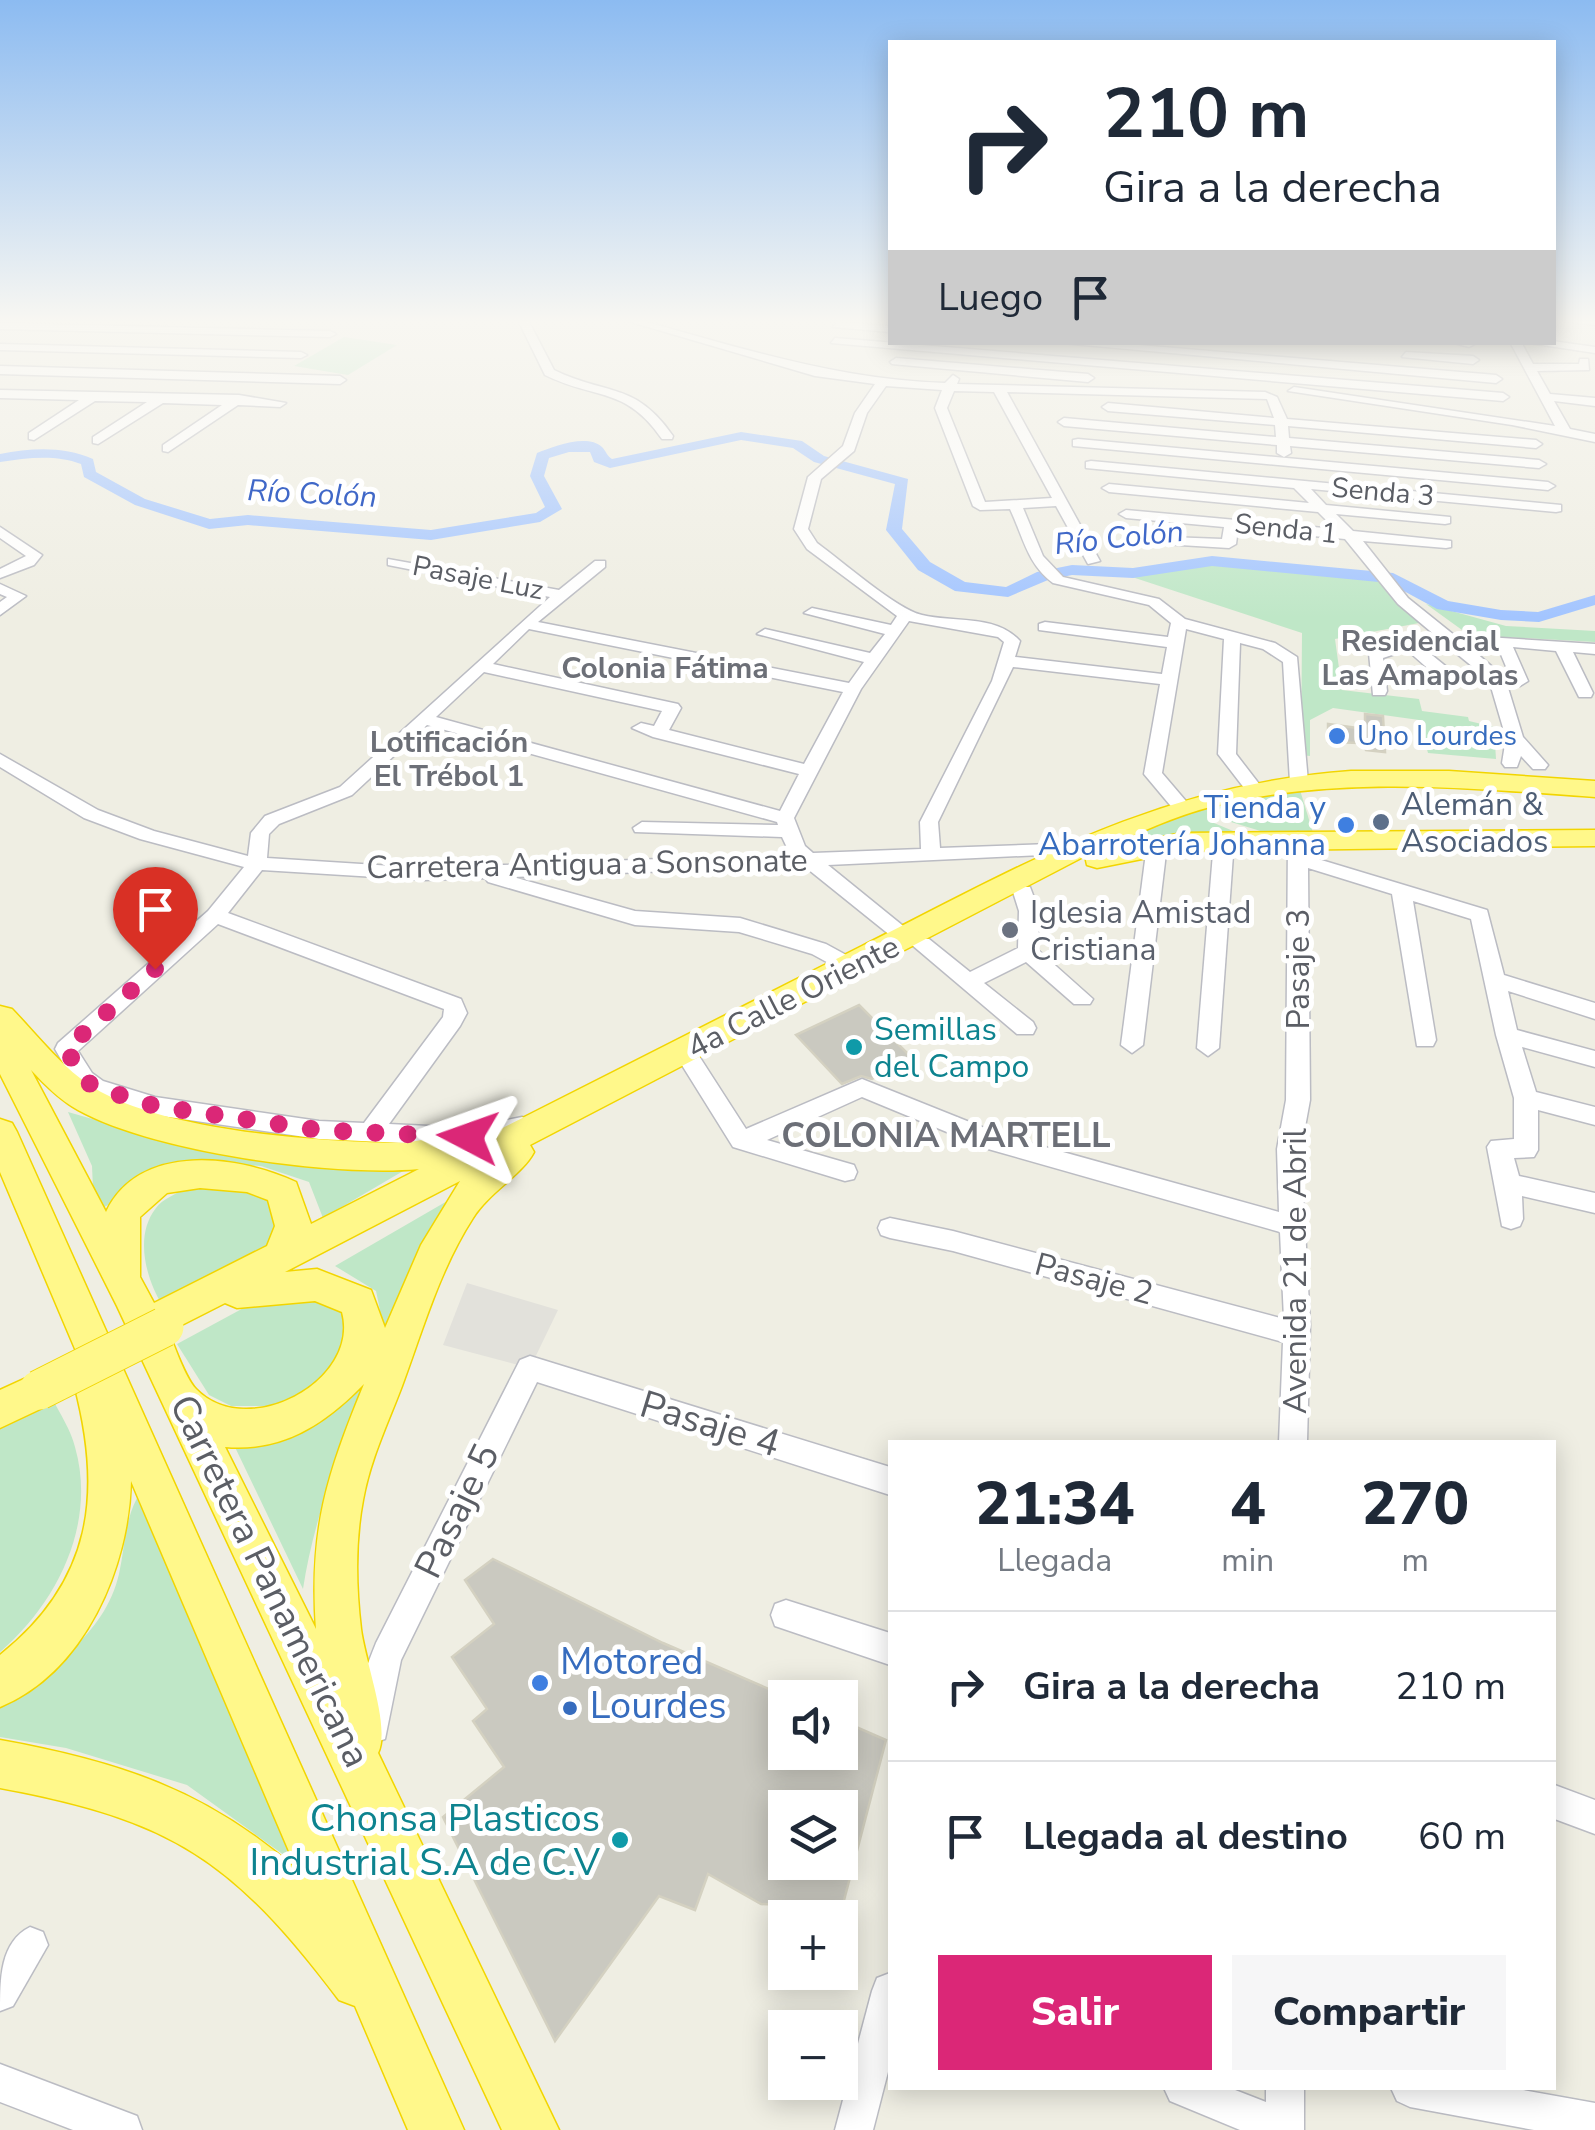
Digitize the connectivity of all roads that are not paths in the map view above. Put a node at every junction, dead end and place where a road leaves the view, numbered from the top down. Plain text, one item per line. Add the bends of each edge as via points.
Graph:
1 (58, 419) edge
2 (130, 419) edge
3 (209, 419) edge
4 (654, 419) edge
5 (859, 419) edge
6 (946, 419) edge
7 (1016, 419) edge
8 (1107, 419) edge
9 (1282, 419) edge
10 (1405, 419) edge
11 (1473, 419) edge
12 (1559, 419) edge
13 (1064, 422) dead end
14 (1106, 425) junction
15 (1565, 432) junction
16 (34, 436) dead end
17 (667, 436) dead end
18 (1595, 438) edge
19 (98, 440) dead end
20 (1283, 441) junction
21 (1078, 443) dead end
22 (1536, 444) dead end
23 (168, 448) dead end
24 (1286, 462) junction
25 (1539, 464) dead end
26 (1091, 465) dead end
27 (1299, 485) junction
28 (1548, 486) dead end
29 (1109, 488) dead end
30 (1062, 502) junction
31 (1016, 507) junction
32 (1556, 508) dead end
33 (1326, 509) junction
34 (1126, 514) dead end
35 (1446, 520) dead end
36 (1232, 524) junction
37 (0, 531) edge
38 (1348, 535) junction
39 (1147, 539) dead end
40 (1446, 544) dead end
41 (393, 562) dead end
42 (1094, 562) dead end
43 (600, 564) dead end
44 (0, 574) edge
45 (0, 589) edge
46 (562, 595) junction
47 (0, 610) edge
48 (812, 613) dead end
49 (1179, 622) junction
50 (900, 623) junction
51 (526, 624) junction
52 (1045, 627) dead end
53 (765, 634) dead end
54 (1232, 635) junction
55 (1452, 640) junction
56 (1176, 643) junction
57 (1504, 644) junction
58 (1412, 645) junction
59 (1562, 647) junction
60 (1595, 649) edge
61 (874, 660) junction
62 (1006, 661) junction
63 (481, 666) junction
64 (1448, 678) dead end
65 (1172, 680) junction
66 (1520, 681) dead end
67 (853, 689) junction
68 (1379, 690) dead end
69 (1585, 693) dead end
70 (424, 719) junction
71 (1513, 751) junction
72 (0, 759) edge
73 (1595, 770) edge
74 (810, 771) junction
75 (1439, 779) junction
76 (1299, 782) junction
77 (1595, 789) edge
78 (1250, 790) junction
79 (1182, 807) junction
80 (786, 824) junction
81 (642, 828) dead end
82 (1595, 838) edge
83 (1224, 841) junction
84 (1157, 845) junction
85 (1292, 845) junction
86 (1077, 849) junction
87 (930, 855) junction
88 (806, 858) junction
89 (256, 864) junction
90 (476, 872) junction
91 (1401, 891) junction
92 (1023, 892) junction
93 (215, 916) junction
94 (915, 941) junction
95 (1028, 952) junction
96 (852, 967) junction
97 (1496, 980) junction
98 (968, 982) junction
99 (1082, 999) dead end
100 (1595, 1010) edge
101 (0, 1016) edge
102 (1026, 1028) dead end
103 (1507, 1035) junction
104 (0, 1037) edge
105 (1425, 1040) dead end
106 (1132, 1045) dead end
107 (1208, 1048) dead end
108 (1595, 1059) edge
109 (691, 1062) junction
110 (1526, 1098) junction
111 (1298, 1100) joint
112 (1595, 1116) edge
113 (373, 1130) junction
114 (0, 1132) edge
115 (533, 1133) junction
116 (740, 1141) junction
117 (845, 1172) dead end
118 (1509, 1183) junction
119 (1595, 1202) edge
120 (1511, 1219) dead end
121 (1295, 1226) junction
122 (890, 1228) dead end
123 (40, 1229) junction
124 (282, 1254) junction
125 (237, 1292) junction
126 (153, 1324) junction
127 (1296, 1334) junction
128 (530, 1368) joint
129 (25, 1390) edge
130 (0, 1410) edge
131 (1293, 1440) edge
132 (888, 1480) edge
133 (786, 1616) dead end
134 (341, 1648) junction
135 (888, 1649) edge
136 (388, 1654) junction
137 (0, 1684) edge
138 (368, 1753) junction
139 (0, 1764) edge
140 (1556, 1802) edge
141 (1595, 1817) edge
142 (389, 1822) junction
143 (30, 1945) dead end
144 (0, 1993) edge
145 (888, 1999) edge
146 (388, 2022) junction
147 (0, 2083) edge
148 (1188, 2090) edge
149 (1285, 2090) edge
150 (1421, 2090) edge
151 (1595, 2122) edge
152 (1285, 2129) edge
153 (123, 2130) edge
154 (436, 2130) edge
155 (531, 2130) edge
156 (854, 2130) edge

1 - 16 street
2 - 19 street
3 - 23 street
4 - 17 street
5 - 50 street via 849,448 815,477 801,530
6 - 31 street via 980,506
7 - 30 street
8 - 14 street
9 - 20 street
10 - 22 street
11 - 15 street
12 - 15 street
13 - 14 street
14 - 20 street
15 - 18 street
20 - 24 street
20 - 25 street
21 - 24 street
24 - 27 street
24 - 28 street
26 - 27 street, Senda 3
27 - 32 street, Senda 3
27 - 33 street
29 - 33 street
30 - 31 street
30 - 42 street
31 - 49 street via 1032,551 1052,577 1154,602
33 - 35 street
33 - 38 street
34 - 36 street, Senda 1
36 - 38 street, Senda 1
36 - 39 street via 1229,544
37 - 44 street via 35,556
38 - 40 street, Senda 1
38 - 55 street via 1393,590
41 - 46 street, Pasaje Luz
43 - 46 street
45 - 47 street via 18,596
46 - 51 street
48 - 50 street
49 - 54 street
49 - 56 street
50 - 61 street
50 - 62 street via 1006,634 1012,640
51 - 63 street
51 - 67 street
52 - 56 street
53 - 61 street
54 - 76 street via 1270,646 1294,667
54 - 78 street via 1227,754
55 - 57 street
55 - 58 street
55 - 71 street via 1497,678
56 - 65 street
57 - 59 street
57 - 66 street
58 - 64 street
58 - 68 street via 1374,656
59 - 60 street
59 - 69 street
61 - 67 street
62 - 65 street
62 - 87 street via 929,822
63 - 70 street
63 - 74 street via 672,708 650,731
65 - 79 street via 1153,774
67 - 74 street
70 - 80 street
70 - 89 street via 346,791 272,820 260,833
71 - 73 highway via 1539,766
71 - 75 highway
72 - 89 street, Carretera Antigua a Sonsonate via 90,814
74 - 80 street
75 - 76 highway, 4a Calle Oriente
75 - 77 highway, 4a Calle Oriente
76 - 78 highway, 4a Calle Oriente
78 - 79 highway, 4a Calle Oriente
78 - 85 highway via 1217,819
79 - 86 highway, 4a Calle Oriente
80 - 81 street
80 - 88 street
82 - 85 highway, 4a Calle Oriente
83 - 84 highway, 4a Calle Oriente
83 - 85 highway, 4a Calle Oriente
83 - 107 street
84 - 92 highway, 4a Calle Oriente via 1092,860
84 - 106 street
85 - 91 street
85 - 111 street, Pasaje 3
86 - 87 street, Carretera Antigua a Sonsonate
86 - 94 highway, 4a Calle Oriente
87 - 88 street, Carretera Antigua a Sonsonate
88 - 90 street, Carretera Antigua a Sonsonate
88 - 94 street
89 - 90 street, Carretera Antigua a Sonsonate
89 - 93 street
90 - 96 street via 634,918 740,925 819,949
91 - 97 street via 1480,916
91 - 105 street
92 - 94 highway, 4a Calle Oriente
92 - 95 street
93 - 113 street via 453,1004 452,1021
93 - 113 street via 66,1049 84,1079 108,1094 169,1108 319,1130
94 - 96 highway, 4a Calle Oriente
94 - 98 street
94 - 109 highway, 4a Calle Oriente
95 - 98 street
95 - 99 street
96 - 115 highway, 4a Calle Oriente
97 - 100 street
97 - 103 street
98 - 102 street
101 - 115 highway via 68,1086 142,1122 394,1157
103 - 108 street
103 - 110 street
104 - 126 highway, Carretera Panamericana via 53,1150
109 - 115 highway, 4a Calle Oriente
109 - 116 street
110 - 112 street
110 - 118 street via 1526,1150 1499,1147
111 - 121 street, Avenida 21 de Abril via 1289,1149
113 - 115 street via 468,1137
114 - 123 highway, Carretera Panamericana
115 - 124 highway, 4a Calle Oriente
115 - 125 highway, 4a Calle Oriente
115 - 134 highway via 464,1204 418,1295 351,1467 338,1528
116 - 117 street
116 - 121 street via 862,1087 956,1129
118 - 119 street
118 - 120 street
121 - 127 street, Avenida 21 de Abril
122 - 127 street, Pasaje 2
123 - 137 highway via 99,1400 110,1443 111,1503 82,1600 60,1632
123 - 146 highway, Carretera Panamericana
124 - 126 highway, 4a Calle Oriente
124 - 126 highway via 294,1226 284,1192 244,1176 175,1177 143,1190 124,1211 119,1235
125 - 126 highway, 4a Calle Oriente
125 - 126 highway via 320,1282 357,1302 368,1337 350,1374 327,1399 268,1426 215,1424 188,1406
126 - 129 highway, 4a Calle Oriente, bridge
126 - 142 highway, Carretera Panamericana via 279,1608
127 - 131 street, Avenida 21 de Abril
128 - 132 street, Pasaje 4
128 - 136 street, Pasaje 5
129 - 130 highway, 4a Calle Oriente
133 - 135 street
134 - 136 street via 359,1663
134 - 138 highway
136 - 138 street, Pasaje 5
138 - 142 highway
139 - 146 highway via 146,1797 207,1826 297,1905
140 - 141 street
142 - 155 highway, Carretera Panamericana
143 - 144 street
145 - 156 street
146 - 154 highway, Carretera Panamericana
147 - 153 street
148 - 152 street
149 - 152 street
150 - 151 street

